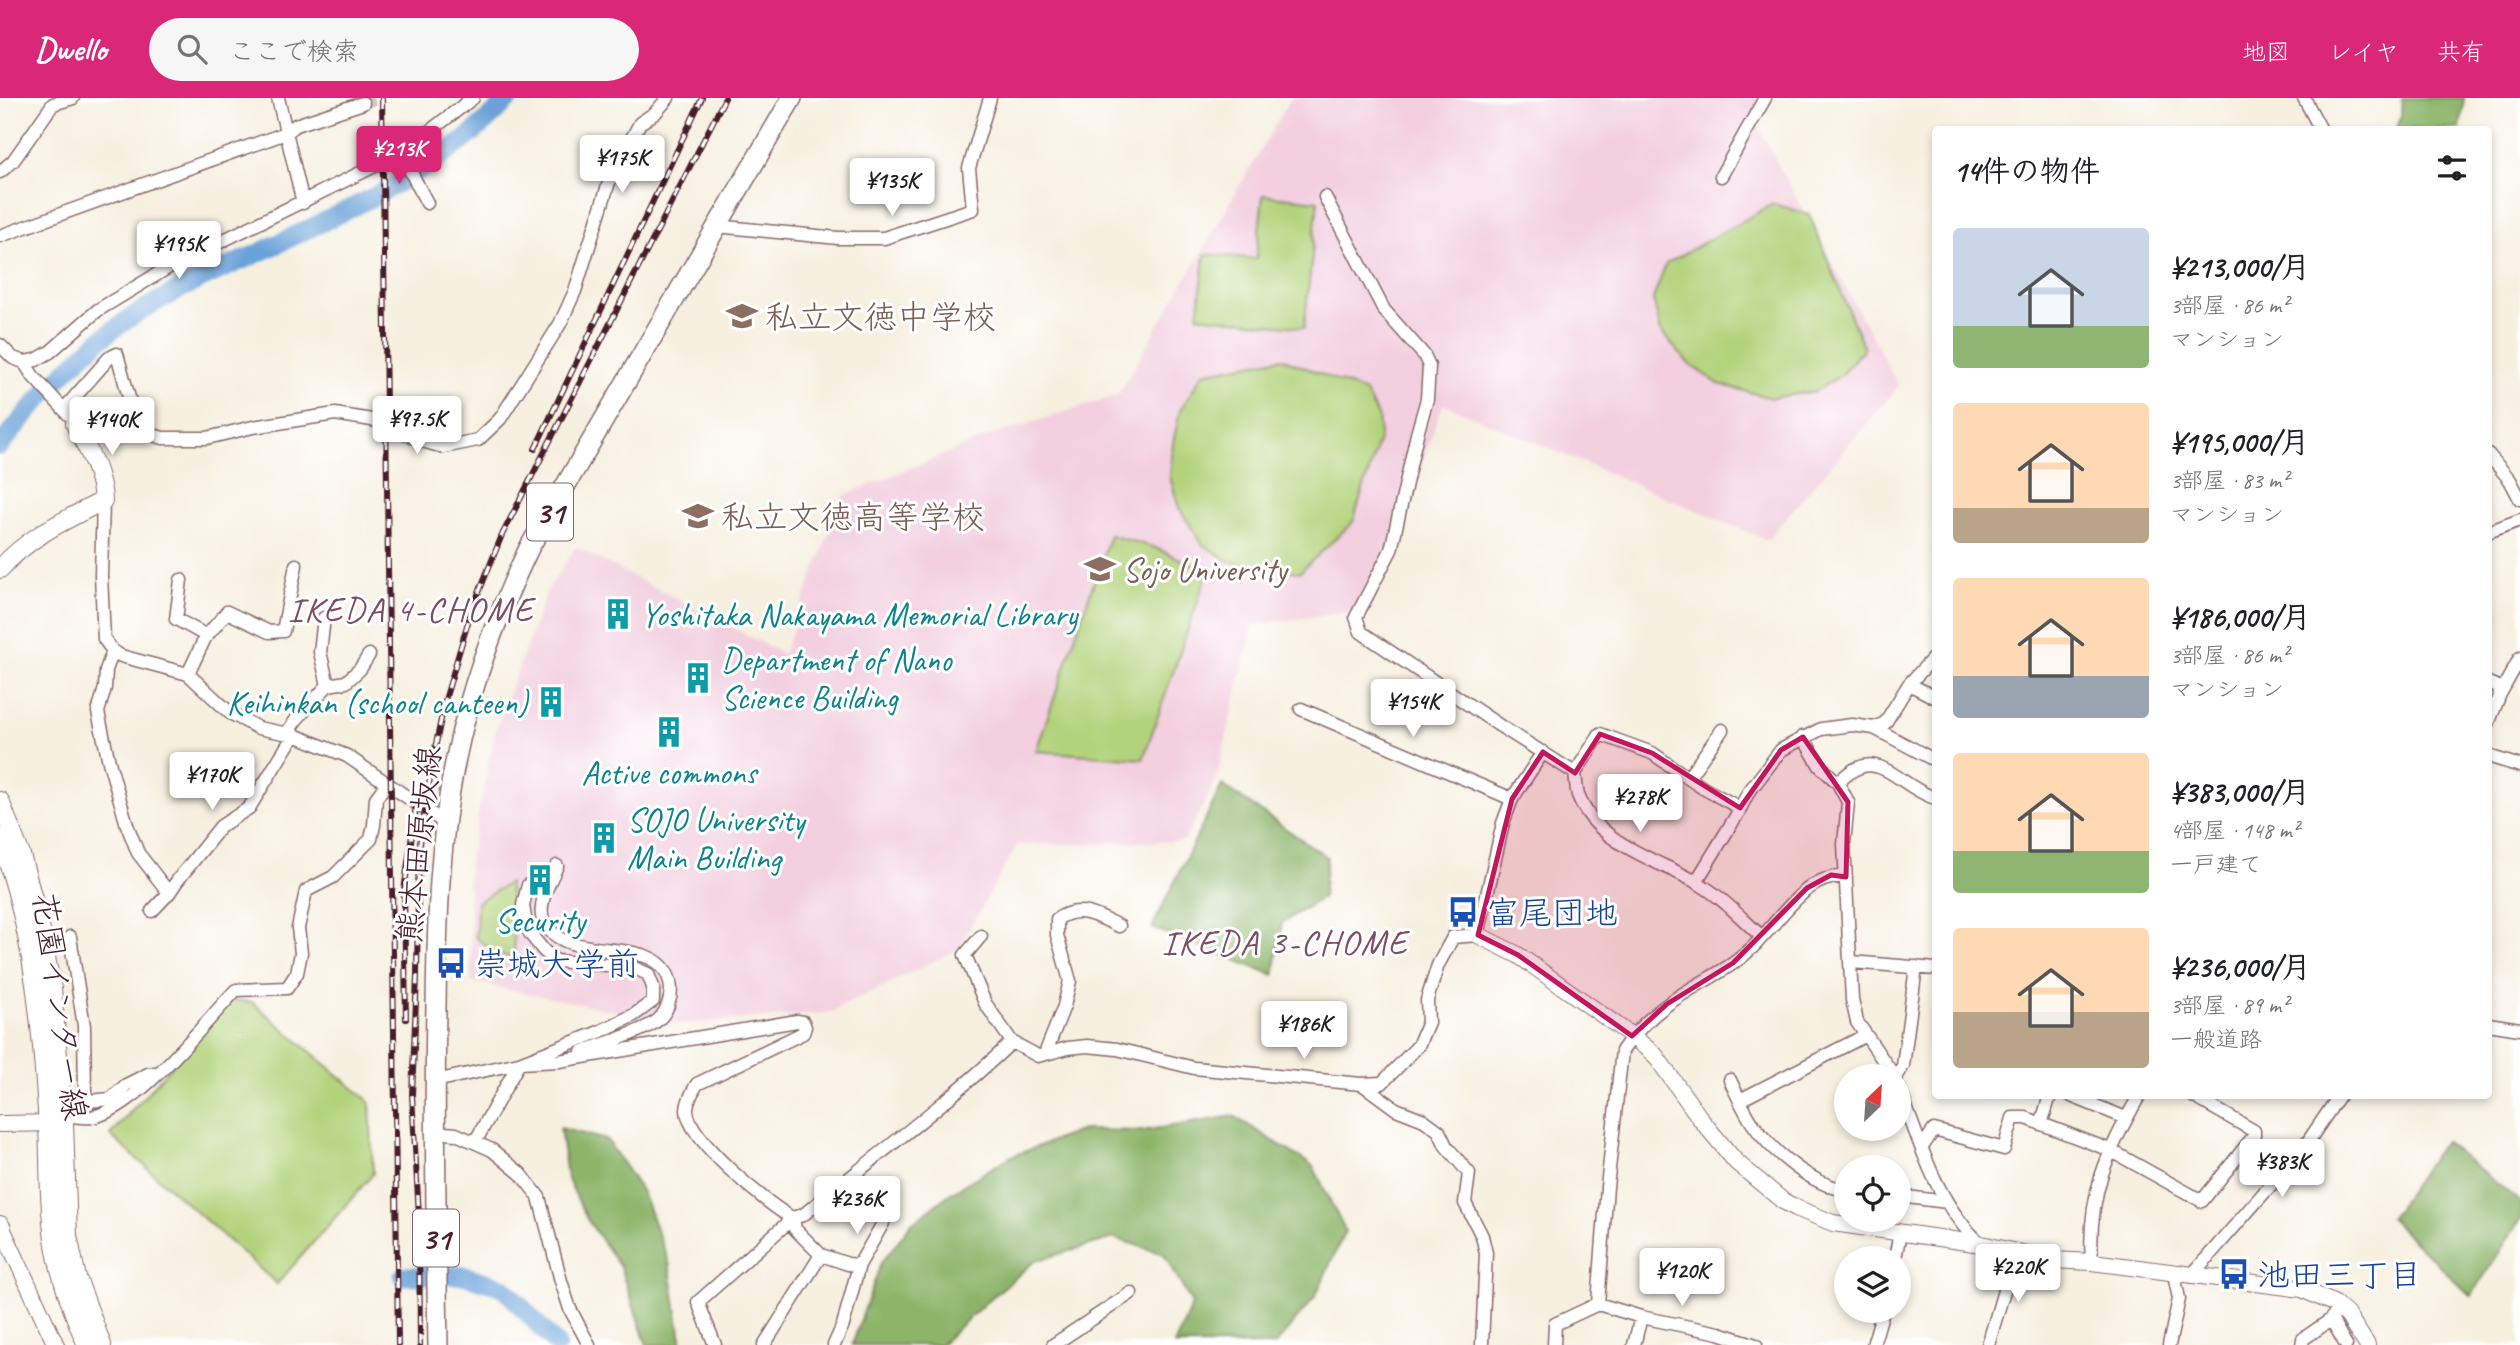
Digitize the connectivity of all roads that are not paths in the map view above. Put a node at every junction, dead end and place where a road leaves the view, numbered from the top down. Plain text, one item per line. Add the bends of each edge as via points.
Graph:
1 (73, 98) edge
2 (278, 98) edge
3 (473, 98) edge
4 (668, 98) edge
5 (792, 98) edge
6 (990, 98) edge
7 (1765, 98) edge
8 (2304, 98) edge
9 (363, 103) dead end
10 (2318, 126) edge
11 (286, 133) junction
12 (401, 153) junction
13 (0, 172) edge
14 (1721, 176) dead end
15 (1325, 197) dead end
16 (303, 203) junction
17 (426, 203) dead end
18 (716, 226) junction
19 (0, 236) edge
20 (0, 345) edge
21 (24, 362) junction
22 (65, 408) junction
23 (75, 424) joint
24 (2492, 459) edge
25 (2520, 499) edge
26 (103, 501) junction
27 (2520, 520) edge
28 (2492, 531) edge
29 (296, 565) dead end
30 (0, 569) edge
31 (181, 580) dead end
32 (324, 618) dead end
33 (207, 636) junction
34 (113, 651) junction
35 (369, 655) dead end
36 (2520, 658) edge
37 (1932, 659) edge
38 (188, 674) junction
39 (1909, 684) junction
40 (328, 685) junction
41 (2492, 685) edge
42 (2503, 689) junction
43 (1932, 696) edge
44 (1301, 709) dead end
45 (2492, 715) edge
46 (1874, 728) junction
47 (1722, 730) dead end
48 (290, 734) junction
49 (1803, 737) junction
50 (1543, 752) junction
51 (2492, 757) edge
52 (1932, 759) edge
53 (2520, 766) edge
54 (1575, 773) junction
55 (1688, 778) junction
56 (387, 783) junction
57 (1838, 783) junction
58 (1932, 794) edge
59 (1512, 799) junction
60 (0, 801) edge
61 (1740, 808) junction
62 (445, 823) junction
63 (0, 839) edge
64 (556, 866) dead end
65 (1846, 877) junction
66 (1696, 882) junction
67 (528, 885) dead end
68 (169, 893) junction
69 (152, 911) dead end
70 (1119, 926) dead end
71 (1478, 935) junction
72 (981, 936) dead end
73 (70, 937) dead end
74 (1762, 937) junction
75 (1851, 962) junction
76 (1916, 967) junction
77 (1932, 969) edge
78 (2492, 1025) edge
79 (2520, 1029) edge
80 (1866, 1035) junction
81 (1632, 1036) junction
82 (1012, 1042) junction
83 (1045, 1054) junction
84 (559, 1061) junction
85 (519, 1063) junction
86 (1887, 1064) edge
87 (1903, 1064) edge
88 (159, 1072) junction
89 (1730, 1080) dead end
90 (435, 1081) junction
91 (1361, 1084) junction
92 (2049, 1099) edge
93 (2078, 1099) edge
94 (2137, 1099) edge
95 (2198, 1099) edge
96 (2337, 1099) edge
97 (1740, 1100) junction
98 (2126, 1118) junction
99 (1911, 1119) edge
100 (59, 1121) junction
101 (0, 1124) edge
102 (2041, 1124) junction
103 (435, 1132) junction
104 (475, 1142) junction
105 (1922, 1147) junction
106 (2110, 1150) junction
107 (1834, 1186) edge
108 (1911, 1198) edge
109 (1947, 1202) junction
110 (793, 1217) junction
111 (883, 1223) dead end
112 (1, 1228) edge
113 (1900, 1233) junction
114 (1981, 1244) junction
115 (1897, 1246) edge
116 (2015, 1253) junction
117 (821, 1255) junction
118 (2092, 1262) junction
119 (859, 1265) junction
120 (2174, 1274) junction
121 (2191, 1276) junction
122 (1131, 1293) dead end
123 (1598, 1304) junction
124 (2335, 1314) junction
125 (1641, 1317) junction
126 (1879, 1323) edge
127 (1751, 1344) edge
128 (56, 1345) edge
129 (87, 1345) edge
130 (102, 1345) edge
131 (438, 1345) edge
132 (589, 1345) edge
133 (715, 1345) edge
134 (764, 1345) edge
135 (834, 1345) edge
136 (1053, 1345) edge
137 (1482, 1345) edge
138 (1554, 1345) edge
139 (1634, 1345) edge
140 (1873, 1345) edge
141 (1988, 1345) edge
142 (2169, 1345) edge
143 (2302, 1345) edge
144 (2346, 1345) edge
145 (2367, 1345) edge

1 - 13 street via 53,104
2 - 11 street
3 - 12 street
4 - 22 street via 640,123 610,179 575,292 560,324 500,419 478,440 443,447 378,421 335,414 207,438 163,438 143,432 136,421 117,354
5 - 18 main road, 熊本田原坂線 / 31
6 - 18 street via 969,168 973,209 884,238
7 - 14 street
8 - 10 street
9 - 11 street via 296,125
11 - 16 street
11 - 19 street
12 - 16 street
12 - 17 street
15 - 50 street via 1384,310 1429,366 1427,399 1391,550 1356,617 1360,632
16 - 21 street via 169,267 98,310 50,352
18 - 62 main road, 熊本田原坂線 / 31 via 529,548 506,597 468,707
20 - 21 street
21 - 22 street
22 - 23 street
23 - 26 main road via 97,470
24 - 25 street
26 - 30 main road via 36,536
26 - 34 street via 104,639
27 - 28 street
29 - 33 street via 283,631 269,632 227,612
31 - 33 street via 176,619
32 - 40 street via 320,652
33 - 38 street
34 - 38 street
34 - 68 street via 98,712 109,762 138,853
35 - 40 street via 346,682
36 - 42 street
37 - 39 street
38 - 48 street via 230,713 258,728
39 - 43 street
39 - 46 street via 1885,723
40 - 48 street via 296,720
41 - 42 street
42 - 45 street
44 - 59 street
46 - 49 street via 1833,727
46 - 52 street
47 - 55 street
48 - 56 street via 347,756
48 - 68 street via 249,808 220,827
49 - 57 street via 1820,766
49 - 61 street via 1781,750
50 - 54 street
50 - 59 street
51 - 53 street
54 - 55 street via 1600,734 1652,753
54 - 66 street via 1578,794 1597,825
55 - 61 street
56 - 62 street
56 - 88 street via 376,798 371,839 333,877 306,891 298,928 301,953 297,973 287,988 236,990
57 - 58 street via 1851,769 1867,763
57 - 65 street via 1848,802
59 - 71 street
60 - 100 main road, 花園インター線 via 21,855 52,989
61 - 66 street
62 - 90 main road, 熊本田原坂線 / 31 via 437,923
63 - 100 main road, 花園インター線 via 26,924
64 - 84 street via 542,906 544,922 578,946 641,954 658,961 669,977 671,993 659,1020
65 - 74 street via 1831,875 1807,888
65 - 75 street
66 - 74 street
67 - 85 street via 523,905 526,925 544,951 556,961 632,967 648,974 653,1001 600,1032
68 - 69 street
70 - 83 street via 1087,912 1068,911 1057,919 1070,981
71 - 81 street via 1518,955
71 - 91 street via 1453,937 1438,965 1427,1000 1428,1022 1418,1046 1382,1083
72 - 82 street via 965,955 985,1003
73 - 88 street via 84,1026 88,1101 111,1099 126,1085
74 - 81 street via 1733,963 1667,1004
75 - 76 street
75 - 80 street via 1857,1022
76 - 77 street
76 - 87 street
78 - 79 street
80 - 86 street
80 - 97 street
81 - 113 street via 1655,1055 1737,1162 1783,1201 1832,1223
81 - 123 street via 1622,1051
82 - 83 street via 1038,1056
82 - 110 street via 920,1123 803,1215
83 - 91 street via 1097,1047 1194,1068
84 - 85 street
84 - 110 street via 803,1023 803,1032 697,1084 687,1110 701,1139 719,1159
85 - 90 street
85 - 104 street
88 - 100 street via 113,1110
89 - 97 street
90 - 103 main road, 熊本田原坂線 / 31
91 - 137 street via 1439,1132 1469,1173 1465,1203 1486,1253
92 - 102 street
93 - 98 street
94 - 98 street
95 - 106 street via 2255,1131 2206,1199 2202,1201
96 - 121 street via 2305,1146
97 - 107 street via 1753,1125 1788,1159
98 - 106 street
99 - 105 street
100 - 101 street
100 - 129 main road, 花園インター線 via 54,1238 64,1283
100 - 130 main road, 花園インター線 via 76,1278
102 - 105 street via 2013,1118 2004,1149 1934,1130
102 - 106 street
103 - 104 street
103 - 131 main road, 熊本田原坂線 / 31
104 - 132 street via 521,1174 539,1197 570,1309
105 - 109 street
106 - 118 street via 2092,1206
108 - 109 street
109 - 114 street
110 - 117 street via 795,1229
110 - 133 street via 698,1302
111 - 119 street
112 - 128 street
113 - 114 street
113 - 115 street
114 - 116 street
116 - 118 street
116 - 141 street
117 - 119 street
117 - 134 street
118 - 120 street
119 - 135 street via 844,1325
120 - 121 street
120 - 142 street via 2179,1299
121 - 124 street via 2302,1289 2319,1295
122 - 136 street
123 - 125 street
123 - 138 street via 1555,1324
124 - 143 street via 2303,1339
124 - 144 street
124 - 145 street
125 - 127 street
125 - 139 street
126 - 140 street

